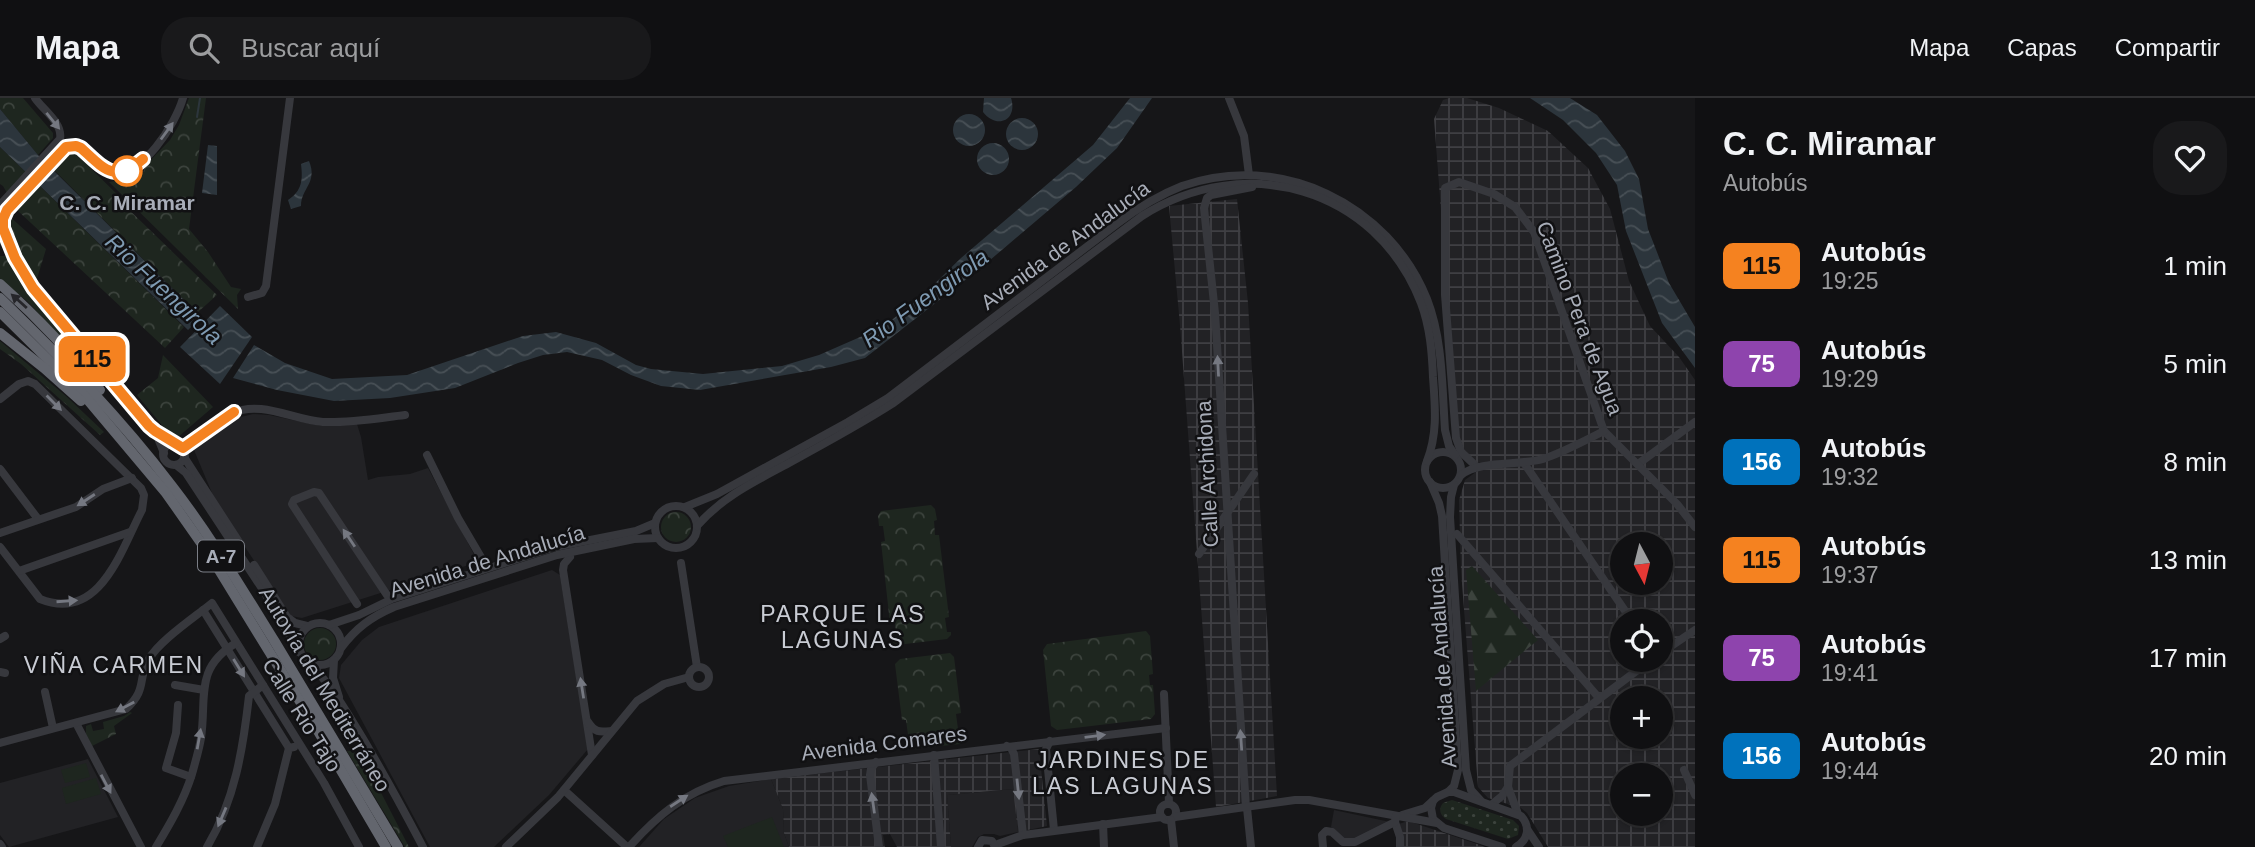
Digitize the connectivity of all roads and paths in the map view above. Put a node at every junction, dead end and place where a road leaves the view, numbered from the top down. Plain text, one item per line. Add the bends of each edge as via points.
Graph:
1 (35, 98) edge
2 (183, 98) edge
3 (290, 98) edge
4 (1229, 98) edge
5 (58, 149) junction
6 (1249, 175) junction
7 (1266, 185) junction
8 (4, 208) edge
9 (0, 237) edge
10 (0, 250) edge
11 (15, 258) junction
12 (20, 266) junction
13 (0, 284) edge
14 (248, 297) dead end
15 (0, 298) edge
16 (0, 312) edge
17 (0, 333) edge
18 (0, 399) edge
19 (405, 415) dead end
20 (1695, 422) edge
21 (155, 431) junction
22 (1604, 431) junction
23 (132, 435) junction
24 (174, 444) junction
25 (132, 450) junction
26 (164, 453) junction
27 (184, 453) junction
28 (427, 455) dead end
29 (1456, 456) junction
30 (1427, 461) junction
31 (1524, 463) junction
32 (176, 464) junction
33 (1638, 464) junction
34 (1477, 467) junction
35 (0, 468) edge
36 (1254, 474) dead end
37 (1461, 475) junction
38 (132, 478) junction
39 (1430, 482) junction
40 (1454, 485) junction
41 (685, 507) junction
42 (1227, 514) junction
43 (38, 519) junction
44 (654, 523) junction
45 (697, 526) junction
46 (1695, 527) edge
47 (130, 532) junction
48 (0, 533) edge
49 (1457, 534) dead end
50 (658, 538) junction
51 (692, 541) junction
52 (0, 547) edge
53 (670, 548) junction
54 (1199, 554) dead end
55 (570, 557) dead end
56 (681, 563) junction
57 (485, 564) dead end
58 (19, 571) junction
59 (387, 595) dead end
60 (357, 604) dead end
61 (1624, 609) edge
62 (204, 610) junction
63 (329, 625) junction
64 (307, 626) junction
65 (1695, 630) edge
66 (236, 643) junction
67 (1673, 645) edge
68 (227, 648) junction
69 (341, 648) junction
70 (299, 652) junction
71 (334, 660) junction
72 (308, 662) junction
73 (697, 667) junction
74 (1635, 672) edge
75 (689, 677) junction
76 (175, 685) dead end
77 (263, 685) junction
78 (204, 690) junction
79 (253, 691) junction
80 (45, 692) dead end
81 (1164, 694) dead end
82 (1599, 698) junction
83 (342, 703) junction
84 (178, 705) dead end
85 (588, 722) junction
86 (76, 723) junction
87 (53, 728) junction
88 (1166, 728) junction
89 (611, 731) junction
90 (1050, 741) junction
91 (0, 743) edge
92 (1007, 746) junction
93 (289, 748) junction
94 (304, 751) junction
95 (592, 755) junction
96 (934, 755) junction
97 (876, 762) junction
98 (1684, 770) dead end
99 (191, 776) junction
100 (1508, 787) junction
101 (564, 790) junction
102 (1448, 792) junction
103 (1695, 795) edge
104 (1433, 801) junction
105 (1480, 801) junction
106 (1170, 803) junction
107 (1491, 805) junction
108 (1247, 808) junction
109 (1518, 814) junction
110 (1169, 818) junction
111 (1395, 819) junction
112 (1437, 823) junction
113 (1103, 824) junction
114 (1527, 829) junction
115 (1054, 830) junction
116 (1023, 835) junction
117 (1483, 844) edge
118 (995, 846) edge
119 (141, 847) edge
120 (156, 847) edge
121 (207, 847) edge
122 (257, 847) edge
123 (359, 847) edge
124 (386, 847) edge
125 (398, 847) edge
126 (423, 847) edge
127 (506, 847) edge
128 (628, 847) edge
129 (879, 847) edge
130 (942, 847) edge
131 (978, 847) edge
132 (1104, 847) edge
133 (1174, 847) edge
134 (1251, 847) edge
135 (1323, 847) edge
136 (1400, 847) edge
137 (1499, 847) edge
138 (1517, 847) edge
139 (1539, 847) edge

1 -> 5 street via 61,130
5 -> 2 street via 76,146 107,171 133,169 168,132
3 - 14 street via 266,286 262,293
4 - 6 street via 1244,136
5 - 8 street
6 - 29 street, Avenida de Andalucía via 1283,178 1339,198 1373,222 1404,254 1436,327 1445,430
6 - 41 street, Avenida de Andalucía via 1200,181 1153,199 888,398 718,494
7 - 30 street, Avenida de Andalucía via 1306,192 1351,214 1386,245 1410,279 1425,316 1432,359 1436,428
42 -> 7 street, Calle Archidona via 1204,208 1211,195
7 - 45 street, Avenida de Andalucía via 1231,183 1156,207 892,404 732,494
8 - 11 street via 3,228
9 - 11 street
10 - 12 street
11 - 12 street
12 - 21 street via 52,313
23 -> 13 highway via 66,347
15 - 23 highway, Autovía del Mediterráneo / A-7
16 - 25 highway, Autovía del Mediterráneo / A-7
17 - 25 highway
18 -> 38 street via 19,384 35,384
19 - 27 street via 327,422 251,409 234,412
20 - 33 street
21 - 24 street
21 - 26 street
22 - 31 street
22 - 33 street, Camino Pera de Agua
22 - 34 street, Camino Pera de Agua via 1534,232 1515,207 1459,182 1445,188 1445,295 1456,438 1461,452
23 - 125 highway, Autovía del Mediterráneo / A-7 via 208,535
24 - 26 street
24 - 27 street
25 - 124 highway, Autovía del Mediterráneo / A-7 via 211,556
26 - 32 street via 167,462
27 - 32 street
27 - 64 street via 287,617
28 - 57 street
29 - 30 street via 1440,452
29 - 34 street
29 - 37 street
30 - 39 street via 1425,472
31 - 34 street
31 - 61 street
32 - 70 street via 244,560
33 - 46 street, Camino Pera de Agua
34 - 37 street
35 - 43 street
36 - 42 street
37 - 40 street
38 -> 43 street via 103,489 76,507
38 - 47 street via 141,488 144,502
39 - 40 street via 1444,488
39 - 102 street, Avenida de Andalucía via 1442,516 1456,743 1457,777
40 - 105 street, Avenida de Andalucía via 1450,517 1466,777
41 - 44 street via 664,509
41 - 45 street
42 - 54 street
108 -> 42 street, Calle Archidona
43 - 48 street
44 - 50 street
44 - 63 street, Avenida de Andalucía via 555,547 392,599
45 - 51 street
47 - 58 street
58 -> 47 street via 40,599 81,600 103,583
49 - 82 street
50 - 53 street
50 - 69 street, Avenida de Andalucía via 557,555 394,607 362,624
51 - 53 street
51 - 56 street
52 - 58 street
53 - 56 street
85 -> 55 street via 563,570
56 - 73 street
59 -> 60 street via 319,493 294,500 292,504
62 - 66 street, Calle Rio Tajo via 212,603
62 - 68 street
62 -> 86 street via 156,649 147,662 142,690 126,709
63 - 64 street
63 - 69 street via 339,635
64 - 70 street via 299,638
65 - 67 street
66 - 68 street
66 - 77 street, Calle Rio Tajo
68 - 78 street via 214,660
68 -> 79 street
69 - 71 street
70 - 72 street
71 - 72 street via 321,666
71 - 83 street via 333,677
72 - 83 street
73 - 75 street
73 - 75 street via 706,670 707,682 696,686
74 - 82 street
75 - 89 street via 650,691
76 - 78 street
77 - 79 street
77 - 94 street, Calle Rio Tajo
99 -> 78 street via 201,738
79 - 93 street
79 -> 121 street via 233,789
80 - 87 street
81 - 88 street
82 - 100 street via 1510,766
83 - 126 street
84 - 99 street via 166,768
85 - 89 street via 599,732
85 - 95 street
86 - 87 street
86 -> 119 street
87 - 91 street
90 -> 88 street, Avenida Comares
88 - 106 street
89 - 95 street
90 - 92 street, Avenida Comares
90 - 115 street via 1046,749
92 - 96 street, Avenida Comares
92 -> 116 street via 1014,754
93 - 94 street
93 - 122 street via 275,804
94 - 123 street, Calle Rio Tajo
95 - 101 street
96 - 97 street, Avenida Comares
96 - 130 street
128 -> 97 street, Avenida Comares via 662,812 713,784
129 -> 97 street via 870,775
98 - 103 street
99 - 120 street
100 - 107 street
100 - 109 street
101 - 127 street
101 - 128 street
102 - 104 street
102 - 105 street
104 - 111 street
104 - 112 street via 1431,813
105 - 107 street
106 - 110 street via 1177,809
106 - 110 street via 1161,808
107 - 109 street
108 - 110 street
108 - 111 street via 1309,800
108 - 134 street, Calle Archidona
109 - 114 street
110 - 113 street
110 - 133 street
111 - 112 street
111 - 135 street via 1355,842 1343,842 1326,831
111 - 136 street
112 - 117 street
113 - 115 street
113 - 132 street
114 - 138 street via 1525,840
114 - 139 street
115 - 116 street
116 - 118 street
117 - 137 street
118 - 131 street via 985,839

